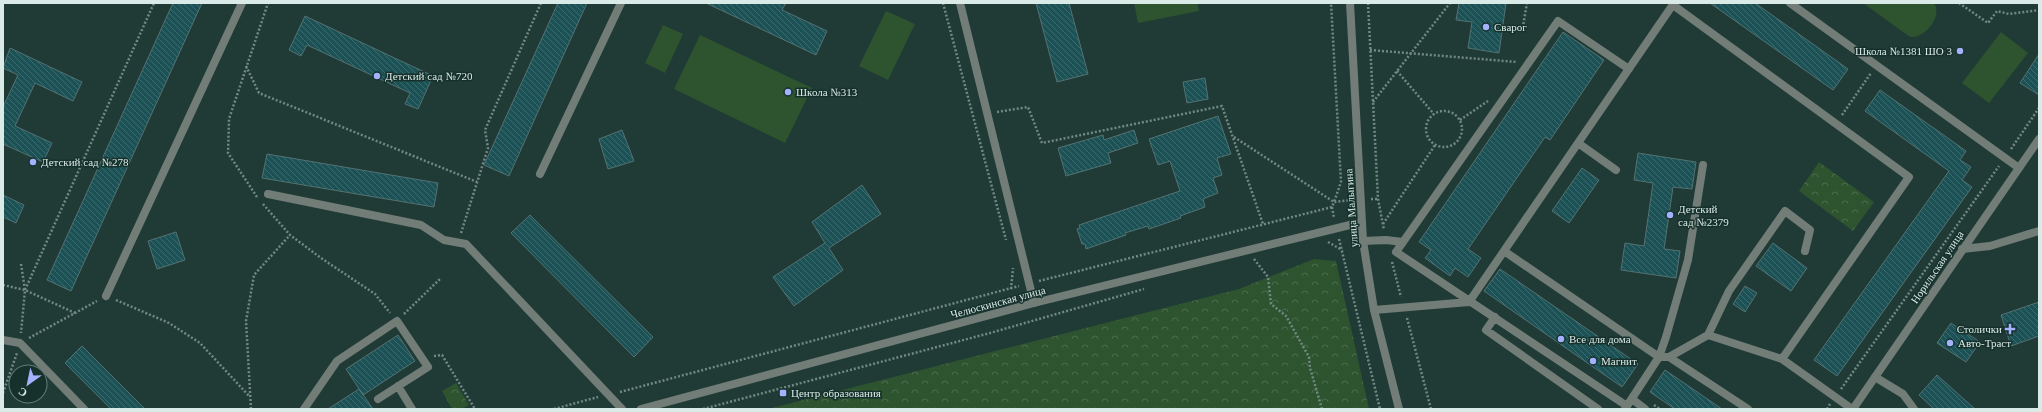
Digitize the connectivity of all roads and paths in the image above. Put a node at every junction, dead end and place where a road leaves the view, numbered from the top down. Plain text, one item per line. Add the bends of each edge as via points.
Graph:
1 (154, 3) edge
2 (242, 3) edge
3 (268, 3) edge
4 (542, 3) edge
5 (621, 3) edge
6 (943, 3) edge
7 (960, 3) edge
8 (1331, 3) edge
9 (1350, 3) edge
10 (1368, 3) edge
11 (1450, 3) edge
12 (1527, 3) edge
13 (1790, 3) edge
14 (1959, 3) edge
15 (1673, 4) edge
16 (2039, 10) edge
17 (1522, 32) dead end
18 (1370, 50) junction
19 (1410, 53) junction
20 (1527, 63) junction
21 (1877, 65) junction
22 (246, 66) junction
23 (1629, 69) junction
24 (1397, 71) junction
25 (1373, 102) junction
26 (2039, 108) edge
27 (1433, 113) junction
28 (987, 114) junction
29 (1836, 124) junction
30 (1234, 136) junction
31 (1578, 143) junction
32 (2038, 143) edge
33 (1435, 145) junction
34 (2005, 157) junction
35 (1702, 165) dead end
36 (2019, 168) junction
37 (1616, 170) dead end
38 (540, 174) dead end
39 (477, 182) junction
40 (268, 194) dead end
41 (1361, 200) junction
42 (1334, 202) junction
43 (1332, 207) junction
44 (1362, 222) junction
45 (1263, 224) junction
46 (1383, 224) dead end
47 (1336, 228) junction
48 (2039, 231) edge
49 (290, 235) junction
50 (1327, 241) dead end
51 (1363, 241) junction
52 (1403, 242) junction
53 (458, 243) junction
54 (1007, 246) dead end
55 (1962, 249) junction
56 (1342, 250) junction
57 (1504, 251) junction
58 (1805, 251) dead end
59 (1260, 255) dead end
60 (1011, 261) dead end
61 (21, 264) dead end
62 (441, 278) dead end
63 (1029, 284) junction
64 (3, 285) edge
65 (1147, 288) dead end
66 (1011, 289) junction
67 (25, 290) junction
68 (106, 296) junction
69 (1469, 302) junction
70 (1034, 303) junction
71 (1374, 310) junction
72 (75, 313) junction
73 (1495, 317) junction
74 (397, 321) junction
75 (1708, 335) junction
76 (3, 340) edge
77 (20, 343) junction
78 (421, 357) junction
79 (1659, 357) junction
80 (1669, 357) junction
81 (1782, 359) junction
82 (1875, 377) junction
83 (398, 386) junction
84 (3, 393) edge
85 (608, 394) junction
86 (250, 397) junction
87 (1835, 397) junction
88 (378, 399) dead end
89 (1628, 405) edge
90 (84, 409) edge
91 (251, 409) edge
92 (304, 409) edge
93 (412, 409) edge
94 (475, 409) edge
95 (554, 409) edge
96 (622, 409) edge
97 (641, 409) edge
98 (703, 409) edge
99 (1322, 409) edge
100 (1380, 409) edge
101 (1399, 409) edge
102 (1598, 409) edge
103 (1645, 409) edge
104 (1748, 409) edge
105 (1826, 409) edge
106 (1852, 409) edge
107 (1914, 409) edge

1 - 67 path
2 - 68 street
3 - 22 path
4 - 39 path via 485,130 488,148
5 - 38 street
6 - 54 path
7 - 28 street
8 - 42 path via 1341,182
9 - 41 street, улица Малыгина
10 - 18 path
11 - 19 path
12 - 17 path
13 - 21 street
14 - 16 path via 1988,24 1997,11 2009,14
15 - 23 street
15 - 29 street
18 - 19 path
18 - 25 path
19 - 20 path
19 - 24 path
20 - 23 street via 1558,21
20 - 52 street
21 - 29 path
21 - 34 street
22 - 39 path via 260,93
22 - 49 path via 229,119 228,153 257,198
23 - 31 street
24 - 25 path
24 - 27 path
25 - 41 path via 1378,199
26 - 34 path
27 - 33 path via 1427,120 1426,132
27 - 33 path via 1446,110 1460,120 1462,127 1460,138 1448,147
28 - 30 path via 1028,107 1042,143 1222,106
28 - 63 street
29 - 81 street via 1909,177
30 - 42 path
30 - 45 path
31 - 37 street
31 - 57 street
32 - 36 street, Норильская улица
33 - 46 path
34 - 36 street
34 - 87 path
35 - 79 street via 1688,260
36 - 55 street, Норильская улица
39 - 53 path
40 - 53 street via 422,224 444,240
41 - 42 path
41 - 44 street, улица Малыгина
42 - 43 path
43 - 45 path
43 - 47 path
44 - 47 street, Челюскинская улица
44 - 51 street, улица Малыгина
45 - 63 path
47 - 56 path
47 - 70 street, Челюскинская улица
48 - 55 street via 1990,246
49 - 74 path via 375,294
49 - 86 path via 254,275 246,321
50 - 56 path
51 - 52 street
51 - 71 street, улица Малыгина
52 - 69 street via 1396,252
53 - 85 street via 466,244
55 - 82 street, Норильская улица
56 - 100 path
57 - 69 street
57 - 79 street
58 - 75 street via 1810,230 1785,211 1729,291
59 - 99 path via 1252,257 1268,278 1271,304 1286,316 1309,357
60 - 66 path
61 - 67 path
62 - 74 path
63 - 66 path
63 - 70 street
64 - 67 path
65 - 98 path via 990,333
66 - 85 path
67 - 72 path
67 - 77 path
68 - 72 path
68 - 86 path via 169,323 200,343
69 - 71 street
69 - 73 street
70 - 97 street, Челюскинская улица
71 - 101 street, улица Малыгина
72 - 77 path
73 - 89 street
73 - 102 street via 1486,330
74 - 78 street
74 - 92 street via 337,362
75 - 80 street
75 - 81 street
76 - 77 street
77 - 84 path
77 - 90 street
78 - 83 street via 428,367
78 - 94 path via 442,355
79 - 80 street
79 - 89 street
80 - 104 street
81 - 87 street
82 - 106 street, Норильская улица
82 - 107 street via 1903,394
83 - 88 street
83 - 93 street
85 - 95 path
85 - 96 street
86 - 91 path
87 - 105 path
87 - 106 street
89 - 103 street

